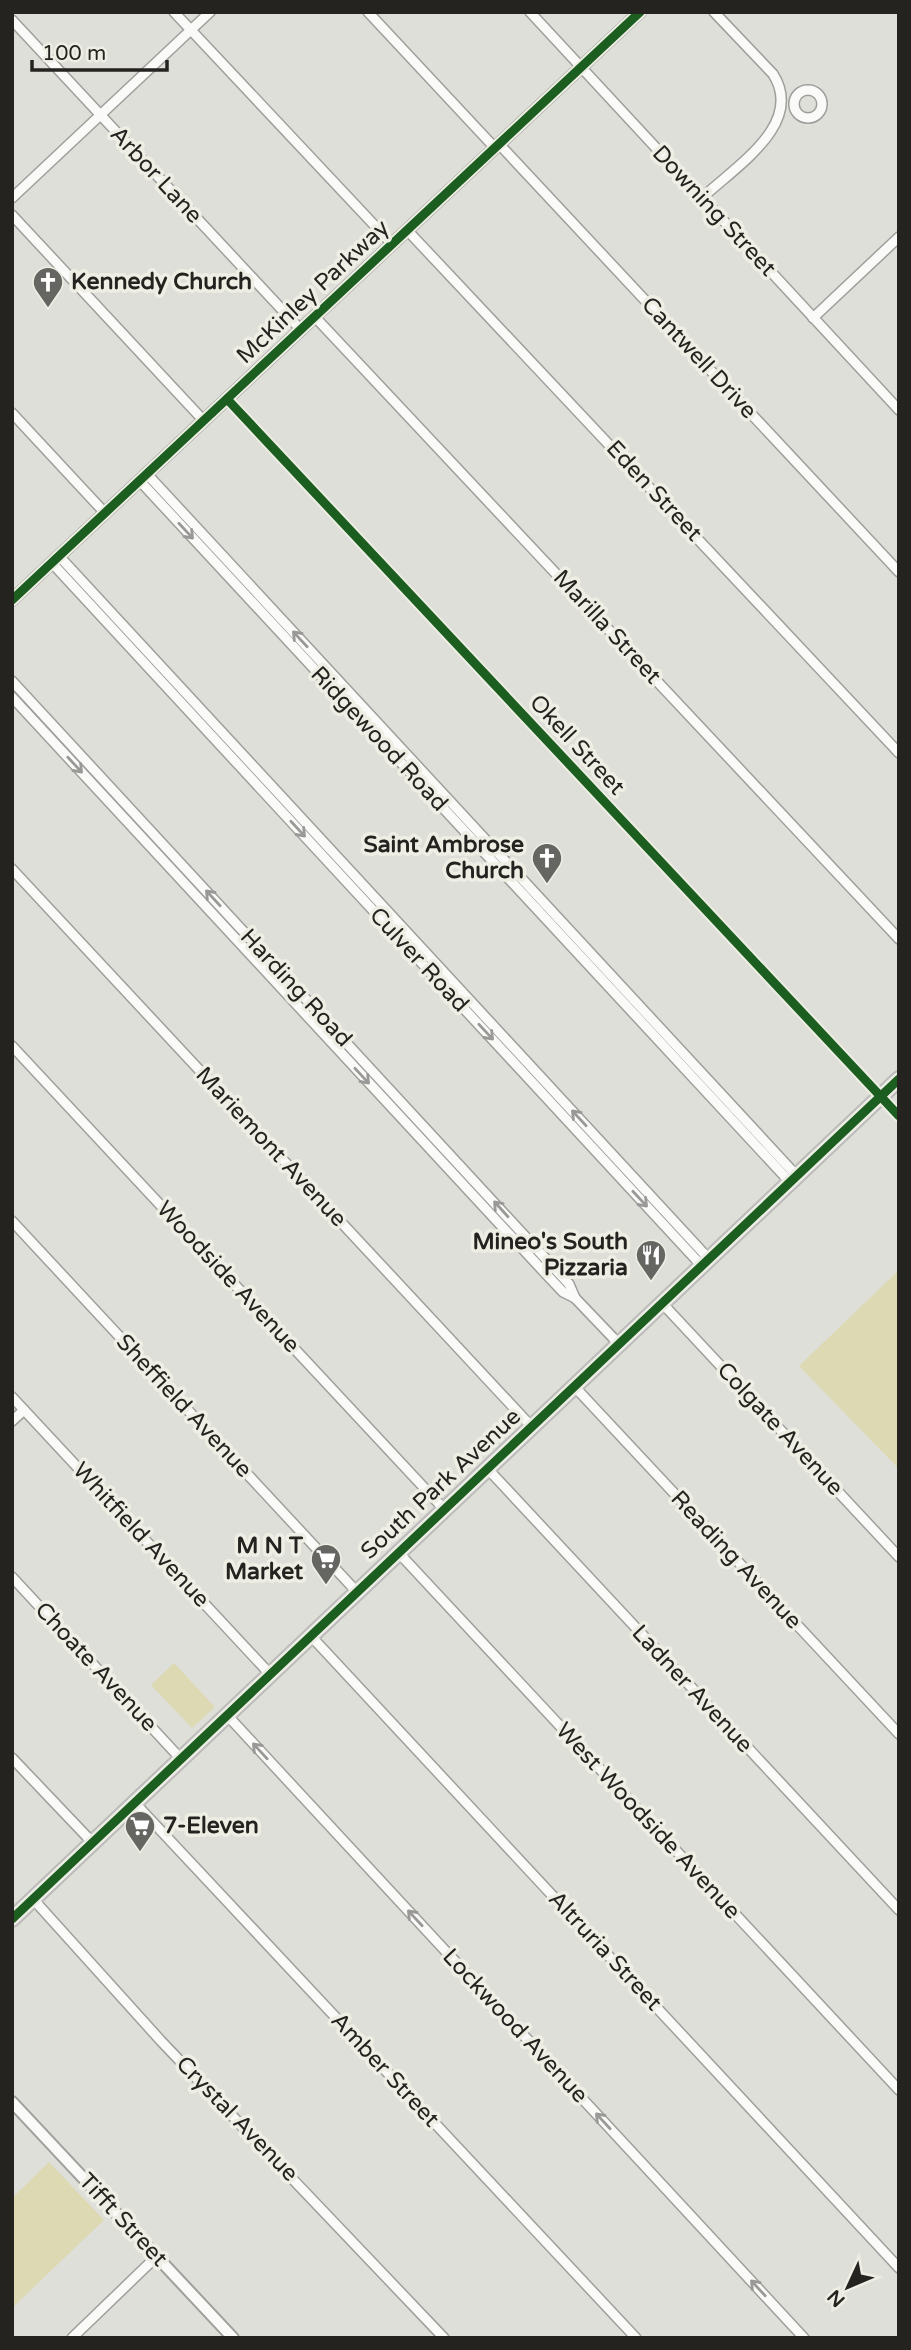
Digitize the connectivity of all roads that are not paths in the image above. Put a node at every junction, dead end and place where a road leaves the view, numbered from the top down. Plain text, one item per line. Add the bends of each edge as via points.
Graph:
1 (174, 12) edge
2 (210, 12) edge
3 (368, 12) edge
4 (530, 12) edge
5 (640, 12) edge
6 (715, 12) edge
7 (12, 20) edge
8 (191, 30) junction
9 (581, 67) junction
10 (783, 103) junction
11 (794, 105) dead end
12 (100, 115) junction
13 (497, 146) junction
14 (12, 198) edge
15 (702, 198) junction
16 (12, 215) edge
17 (407, 230) junction
18 (899, 237) edge
19 (391, 244) junction
20 (315, 317) junction
21 (813, 318) junction
22 (301, 330) junction
23 (227, 399) junction
24 (899, 410) edge
25 (12, 413) edge
26 (204, 421) junction
27 (144, 478) junction
28 (105, 513) junction
29 (55, 559) junction
30 (899, 572) edge
31 (12, 600) edge
32 (12, 681) edge
33 (12, 697) edge
34 (55, 727) junction
35 (47, 734) junction
36 (899, 753) edge
37 (123, 801) junction
38 (115, 809) junction
39 (12, 869) edge
40 (191, 874) junction
41 (183, 882) junction
42 (899, 939) edge
43 (262, 951) junction
44 (253, 959) junction
45 (332, 1026) junction
46 (323, 1034) junction
47 (12, 1046) edge
48 (899, 1079) edge
49 (880, 1096) junction
50 (399, 1098) junction
51 (390, 1106) junction
52 (899, 1116) edge
53 (469, 1175) junction
54 (792, 1178) junction
55 (461, 1182) junction
56 (12, 1221) edge
57 (705, 1261) junction
58 (575, 1298) junction
59 (661, 1302) junction
60 (618, 1343) junction
61 (573, 1385) junction
62 (12, 1397) edge
63 (24, 1410) junction
64 (12, 1421) edge
65 (530, 1425) junction
66 (486, 1468) junction
67 (443, 1508) junction
68 (397, 1552) junction
69 (899, 1556) edge
70 (12, 1577) edge
71 (356, 1591) junction
72 (310, 1635) junction
73 (269, 1673) junction
74 (226, 1714) junction
75 (899, 1734) edge
76 (12, 1758) edge
77 (180, 1758) junction
78 (134, 1802) junction
79 (92, 1842) junction
80 (33, 1899) junction
81 (899, 1910) edge
82 (12, 1919) edge
83 (899, 2090) edge
84 (12, 2102) edge
85 (157, 2256) junction
86 (899, 2268) edge
87 (72, 2338) edge
88 (233, 2338) edge
89 (444, 2338) edge
90 (636, 2338) edge
91 (804, 2338) edge

1 - 8 street
2 - 8 street
3 - 13 street, Cantwell Drive
4 - 9 street, Downing Street
5 - 9 street, McKinley Parkway
6 - 10 street via 773,74
7 - 12 street, Arbor Lane
8 - 12 street
8 - 19 street
9 - 13 street, McKinley Parkway
9 - 15 street, Downing Street
10 - 11 street
10 - 15 street via 774,130
12 - 14 street
12 - 22 street, Arbor Lane
13 - 17 street, McKinley Parkway
13 - 30 street, Cantwell Drive
15 - 21 street, Downing Street
16 - 26 street
17 - 19 street, McKinley Parkway
17 - 36 street, Eden Street
18 - 21 street
19 - 20 street, McKinley Parkway
20 - 22 street, McKinley Parkway
20 - 42 street, Marilla Street
21 - 24 street, Downing Street
22 - 23 street, McKinley Parkway
23 - 26 street, McKinley Parkway
23 - 49 street, Okell Street
25 - 28 street
26 - 27 street, McKinley Parkway
27 - 28 street, McKinley Parkway
27 - 54 street, Ridgewood Road
28 - 29 street, McKinley Parkway
29 - 31 street, McKinley Parkway
29 - 57 street, Culver Road
32 - 34 street, Harding Road
33 - 35 street, Harding Road
34 - 35 street
34 - 37 street, Harding Road
35 -> 38 street, Harding Road
37 - 38 street
37 - 40 street, Harding Road
38 - 41 street, Harding Road
39 - 65 street, Mariemont Avenue
40 - 41 street
43 -> 40 street, Harding Road
41 - 44 street, Harding Road
43 - 44 street
43 - 45 street, Harding Road
44 - 46 street, Harding Road
45 - 46 street
45 - 50 street, Harding Road
46 -> 51 street, Harding Road
47 - 67 street, Woodside Avenue
48 - 49 main road, South Park Avenue
49 - 52 street, Okell Street
49 - 54 main road, South Park Avenue
50 - 51 street
50 - 53 street, Harding Road
51 - 55 street, Harding Road
53 - 55 street
58 -> 53 street, Harding Road via 569,1284
54 - 57 main road, South Park Avenue
55 - 58 street, Harding Road via 563,1292
56 - 71 street, Sheffield Avenue
57 - 59 main road, South Park Avenue
58 - 60 street, Harding Road
59 - 60 main road, South Park Avenue
59 - 69 street, Colgate Avenue
60 - 61 main road, South Park Avenue
61 - 65 main road, South Park Avenue
61 - 75 street, Reading Avenue
62 - 63 street, Whitfield Avenue
63 - 64 street
63 - 73 street, Whitfield Avenue
65 - 66 main road, South Park Avenue
66 - 67 main road, South Park Avenue
66 - 81 street, Ladner Avenue
67 - 68 main road, South Park Avenue
68 - 71 main road, South Park Avenue
68 - 83 street, West Woodside Avenue
70 - 77 street, Choate Avenue
71 - 72 main road, South Park Avenue
72 - 73 main road, South Park Avenue
72 - 86 street, Altruria Street
73 - 74 main road, South Park Avenue
74 - 77 main road, South Park Avenue
91 -> 74 street, Lockwood Avenue
76 - 79 street
77 - 78 main road, South Park Avenue
78 - 79 main road, South Park Avenue
78 - 90 street, Amber Street
79 - 80 main road, South Park Avenue
80 - 82 main road, South Park Avenue
80 - 89 street, Crystal Avenue via 161,2041
84 - 85 street, Tifft Street
85 - 87 street
85 - 88 street, Tifft Street

